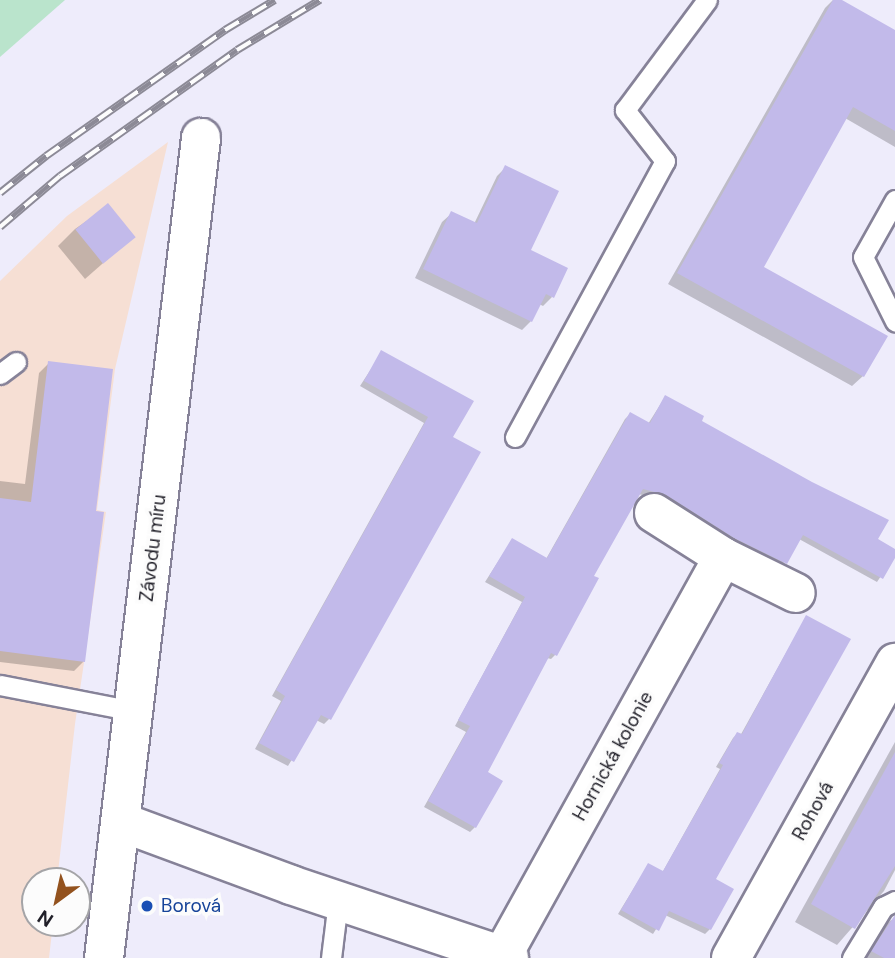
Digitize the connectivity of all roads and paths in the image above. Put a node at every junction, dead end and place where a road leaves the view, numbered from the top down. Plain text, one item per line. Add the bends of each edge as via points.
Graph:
1 (707, 0) edge
2 (201, 138) dead end
3 (895, 200) edge
4 (895, 321) edge
5 (515, 437) dead end
6 (654, 513) dead end
7 (723, 557) junction
8 (796, 593) dead end
9 (895, 663) edge
10 (0, 685) edge
11 (134, 712) junction
12 (121, 822) junction
13 (338, 901) junction
14 (895, 901) edge
15 (448, 948) edge
16 (505, 957) edge
17 (104, 958) edge
18 (331, 958) edge
19 (731, 958) edge
20 (852, 958) edge

1 - 5 lane via 625,110 665,160
2 - 11 street, Závodu míru
3 - 4 lane via 863,257
6 - 7 street
7 - 8 street
7 - 16 street, Hornická kolonie
9 - 19 street, Rohová
10 - 11 lane
11 - 12 street, Závodu míru
12 - 13 street
12 - 17 street, Závodu míru
13 - 15 street
13 - 18 lane
14 - 20 lane via 883,907
15 - 16 street

